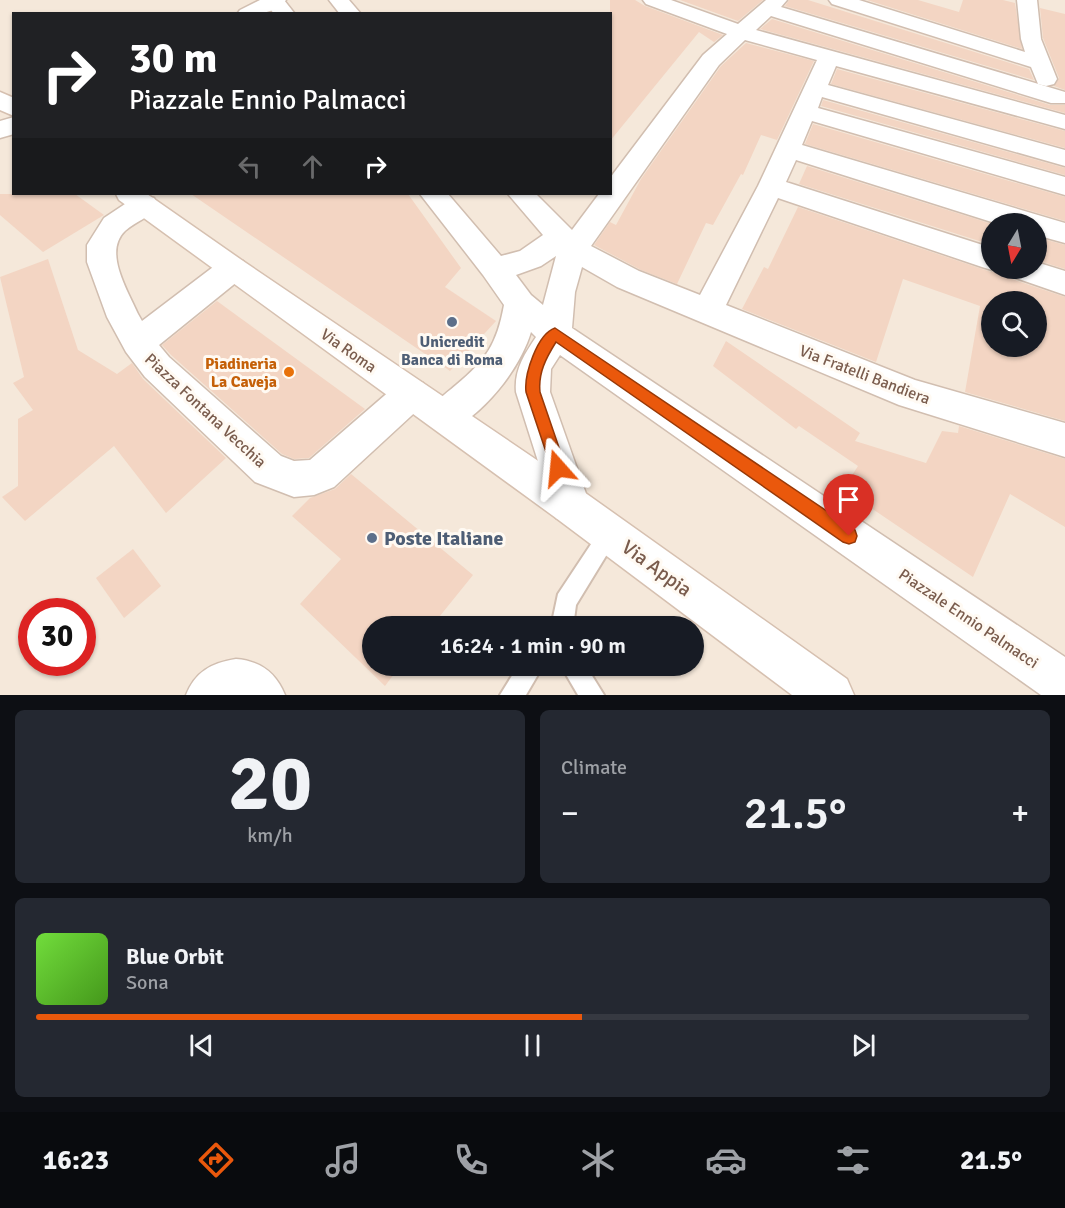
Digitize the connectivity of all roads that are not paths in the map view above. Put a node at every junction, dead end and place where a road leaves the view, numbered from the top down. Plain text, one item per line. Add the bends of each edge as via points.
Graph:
1 (275, 0) edge
2 (339, 0) edge
3 (652, 0) edge
4 (839, 0) edge
5 (1027, 0) edge
6 (772, 5) edge
7 (251, 12) edge
8 (349, 12) edge
9 (742, 33) junction
10 (829, 57) junction
11 (1039, 63) junction
12 (810, 100) junction
13 (1062, 101) edge
14 (1065, 122) edge
15 (787, 149) junction
16 (1065, 158) edge
17 (612, 185) edge
18 (771, 186) junction
19 (1065, 186) edge
20 (434, 195) edge
21 (522, 195) edge
22 (604, 195) edge
23 (137, 199) edge
24 (998, 213) edge
25 (1047, 228) edge
26 (1065, 233) edge
27 (567, 242) junction
28 (981, 255) edge
29 (494, 267) junction
30 (232, 269) junction
31 (1047, 277) edge
32 (1065, 283) edge
33 (520, 304) junction
34 (707, 311) junction
35 (555, 334) junction
36 (138, 344) junction
37 (411, 394) junction
38 (444, 416) junction
39 (1065, 440) edge
40 (570, 505) junction
41 (610, 533) junction
42 (563, 616) edge
43 (524, 676) edge
44 (579, 676) edge
45 (1065, 684) edge
46 (209, 695) edge
47 (262, 695) edge
48 (512, 695) edge
49 (591, 695) edge
50 (831, 695) edge

1 - 7 street
2 - 8 street
3 - 9 street
4 - 11 street
5 - 11 street via 1030,39
6 - 9 street
6 - 13 street
9 - 10 street
9 - 17 street via 715,54
10 - 12 street
10 - 14 street
11 - 13 street
12 - 15 street
12 - 16 street
12 - 19 street
15 - 18 street
15 - 24 street
18 - 28 street
18 - 34 street
20 - 29 street, Piazzale Ennio Palmacci
21 - 27 street, Via Fratelli Bandiera
22 - 27 street
23 - 30 street, Via Roma
23 - 36 street, Piazza Fontana Vecchia via 108,231 100,252 123,317
25 - 26 street
27 - 29 street via 514,266
27 - 34 street, Via Fratelli Bandiera via 619,274
27 - 35 street
29 - 33 street, Piazzale Ennio Palmacci
30 - 36 street
30 - 37 street, Via Roma
31 - 32 street
33 - 35 street, Piazzale Ennio Palmacci
33 - 38 street via 514,337 502,363
34 - 39 street, Via Fratelli Bandiera via 927,400
35 - 40 street via 540,356 532,380 533,392
35 - 45 street, Piazzale Ennio Palmacci
36 - 37 street, Piazza Fontana Vecchia via 157,367 268,469 289,478 309,479 329,468
37 - 38 street, Via Roma
38 - 40 street, Via Roma
40 - 41 street, Via Appia
41 - 42 lane via 566,602
41 - 50 street, Via Appia
43 - 48 lane
44 - 49 lane
46 - 47 street via 237,681 247,682

